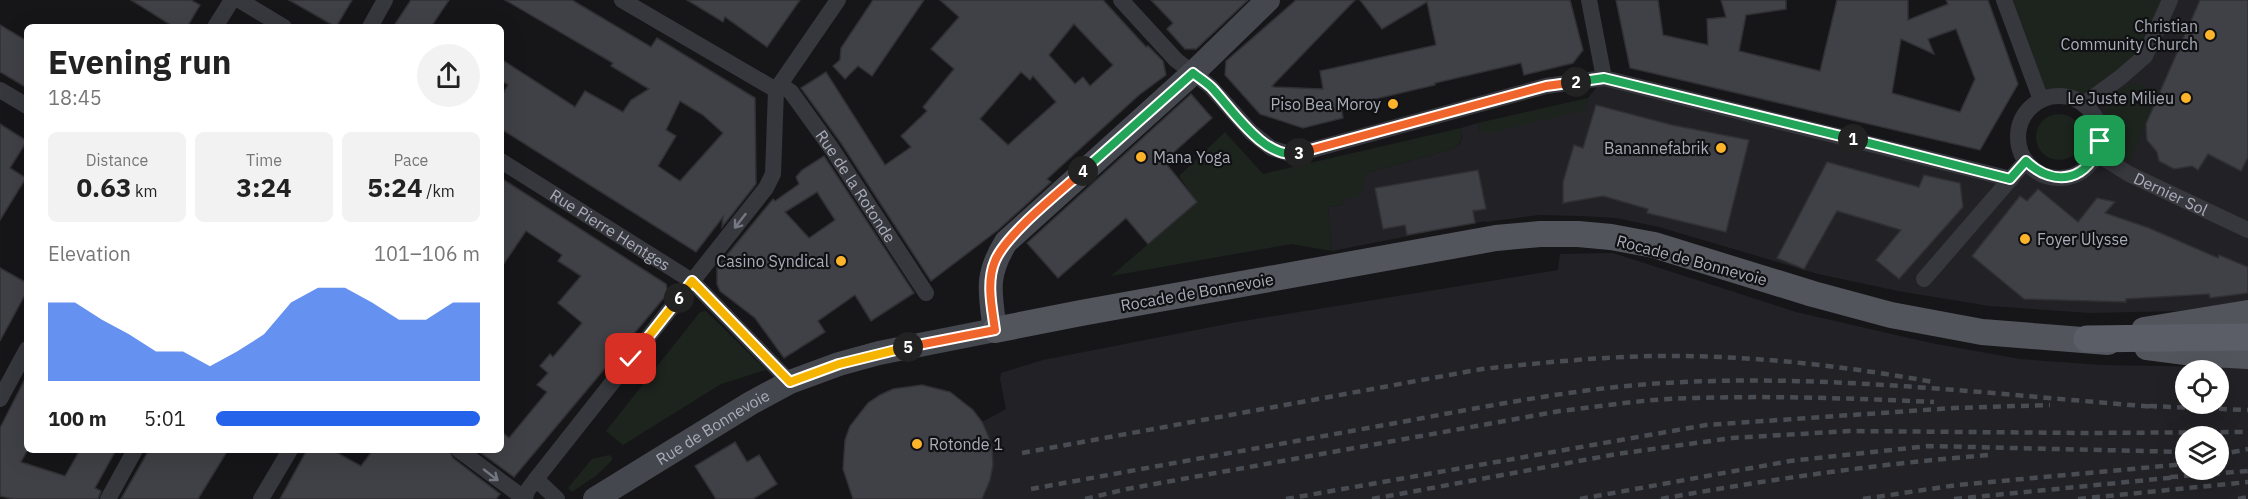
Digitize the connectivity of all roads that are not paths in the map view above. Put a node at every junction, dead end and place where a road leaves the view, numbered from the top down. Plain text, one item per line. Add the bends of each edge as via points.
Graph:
1 (232, 0) edge
2 (239, 0) edge
3 (385, 0) edge
4 (622, 0) edge
5 (838, 0) edge
6 (1120, 0) edge
7 (1268, 0) edge
8 (1589, 0) edge
9 (2004, 0) edge
10 (2170, 0) edge
11 (217, 24) edge
12 (279, 24) edge
13 (372, 24) edge
14 (1193, 73) junction
15 (1604, 78) junction
16 (778, 87) junction
17 (0, 90) edge
18 (2041, 100) junction
19 (24, 104) edge
20 (2084, 104) junction
21 (2097, 154) junction
22 (2026, 161) junction
23 (504, 163) edge
24 (2010, 179) junction
25 (2248, 230) edge
26 (1924, 279) dead end
27 (692, 281) junction
28 (926, 293) dead end
29 (2248, 313) edge
30 (995, 330) junction
31 (2248, 338) edge
32 (2087, 339) junction
33 (24, 355) edge
34 (2248, 356) edge
35 (790, 382) junction
36 (0, 399) edge
37 (133, 453) edge
38 (288, 453) edge
39 (463, 453) edge
40 (536, 479) junction
41 (525, 498) edge
42 (108, 499) edge
43 (261, 499) edge
44 (557, 499) edge
45 (594, 499) edge

1 - 11 street
2 - 12 street
3 - 13 street
4 - 16 street, Rue de la Rotonde
5 - 16 street
6 - 14 street
7 - 14 main road
8 - 15 street
9 - 18 street
10 - 20 street via 2145,56
14 - 15 street via 1210,86 1251,132 1271,148 1293,155 1546,86
14 - 30 main road via 1006,242 994,261 991,280
15 - 24 street
16 -> 27 street via 773,174
16 - 28 street, Rue de la Rotonde via 791,92 832,149
17 - 19 street
18 - 20 street via 2063,96
18 - 22 street via 2029,109 2018,134
20 - 21 street via 2099,127
21 - 22 street via 2089,166 2064,178 2049,177
21 - 25 street, Dernier Sol via 2129,174
22 - 24 street
23 - 27 street, Rue Pierre Hentges
24 - 26 street
27 - 35 street, Rue Pierre Hentges
27 - 40 street
29 - 32 main road
30 - 32 main road, Rocade de Bonnevoie via 1496,238 1578,234 1653,245 1891,315 1982,332
30 - 35 main road, Rue de Bonnevoie via 879,353
31 - 32 highway, Rocade de Bonnevoie
32 - 34 main road
33 - 36 street
35 - 45 main road, Rue de Bonnevoie
37 - 42 street
38 - 43 street
39 -> 41 street
40 - 41 street
40 - 44 street

